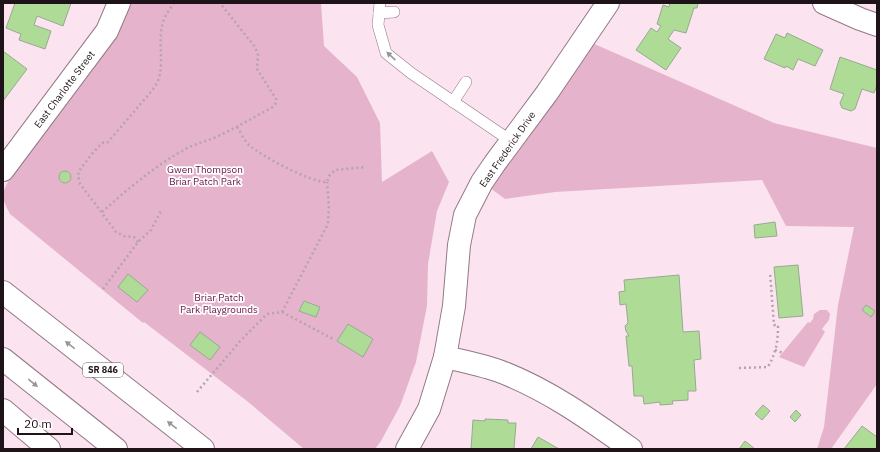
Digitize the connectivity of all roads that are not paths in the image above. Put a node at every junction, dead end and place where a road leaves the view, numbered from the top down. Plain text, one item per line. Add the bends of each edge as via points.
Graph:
1 (119, 3) edge
2 (608, 3) edge
3 (824, 3) edge
4 (380, 8) edge
5 (394, 12) dead end
6 (868, 15) edge
7 (466, 82) dead end
8 (453, 102) junction
9 (511, 141) junction
10 (3, 170) edge
11 (3, 292) edge
12 (445, 357) junction
13 (3, 359) edge
14 (3, 410) edge
15 (49, 449) edge
16 (116, 449) edge
17 (203, 449) edge
18 (407, 449) edge
19 (631, 449) edge

1 - 10 street, East Charlotte Street via 107,31
2 - 9 street, East Frederick Drive
3 - 6 street
4 - 5 lane
8 -> 4 lane via 411,74 386,53 378,25
7 - 8 lane
8 - 9 lane
9 - 12 street, East Frederick Drive via 482,182 465,215 458,245 454,306
17 -> 11 street, SR 846
12 - 18 street, East Frederick Drive via 428,410
12 - 19 street via 498,370 529,383 558,398
13 -> 16 street
14 - 15 street

